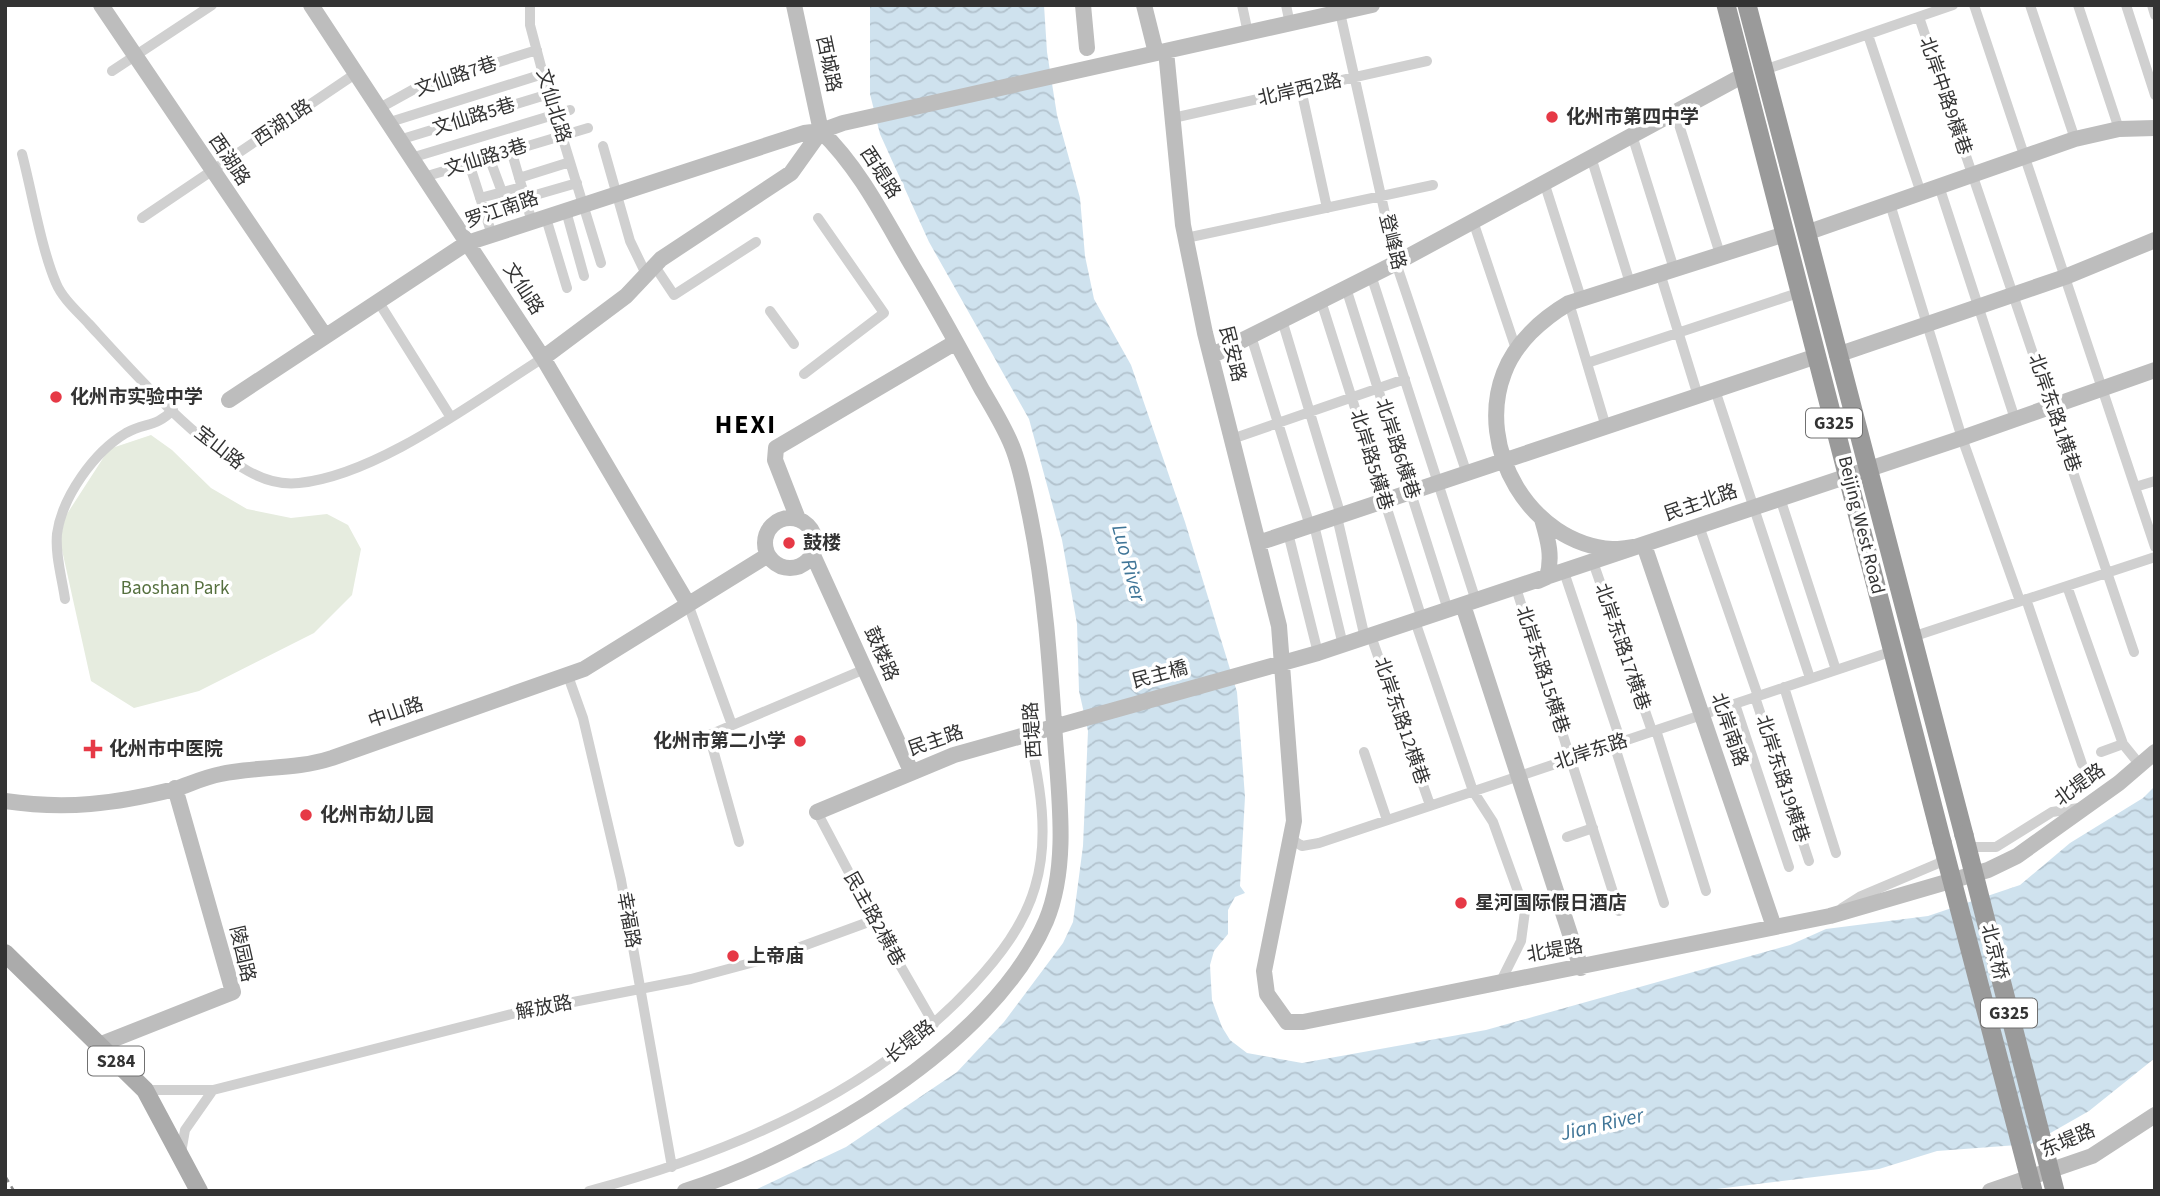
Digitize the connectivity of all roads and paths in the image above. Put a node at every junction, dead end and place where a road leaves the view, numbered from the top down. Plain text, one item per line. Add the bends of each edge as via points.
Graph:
1 (101, 5) edge
2 (212, 5) edge
3 (311, 5) edge
4 (530, 5) edge
5 (794, 5) edge
6 (1083, 5) edge
7 (1144, 5) edge
8 (1242, 5) edge
9 (1286, 5) edge
10 (1373, 5) edge
11 (1726, 5) edge
12 (1747, 5) edge
13 (1953, 5) edge
14 (1974, 5) edge
15 (2030, 5) edge
16 (2078, 5) edge
17 (2126, 5) edge
18 (2152, 5) edge
19 (1339, 9) edge
20 (2155, 15) edge
21 (1919, 17) junction
22 (1290, 24) junction
23 (1248, 33) junction
24 (1868, 35) junction
25 (1087, 48) dead end
26 (537, 50) junction
27 (1154, 53) junction
28 (135, 56) junction
29 (1427, 61) dead end
30 (1764, 70) junction
31 (112, 71) dead end
32 (355, 74) junction
33 (543, 74) junction
34 (1744, 75) junction
35 (1355, 77) junction
36 (1301, 89) junction
37 (549, 94) junction
38 (2155, 95) edge
39 (570, 110) dead end
40 (1675, 112) junction
41 (556, 115) junction
42 (383, 116) junction
43 (1173, 118) junction
44 (588, 128) dead end
45 (2119, 128) junction
46 (2155, 128) edge
47 (821, 131) junction
48 (561, 135) junction
49 (1632, 135) junction
50 (2075, 139) junction
51 (399, 140) junction
52 (603, 146) dead end
53 (511, 150) junction
54 (22, 154) dead end
55 (489, 157) junction
56 (1591, 157) junction
57 (2023, 157) junction
58 (411, 158) junction
59 (570, 162) junction
60 (469, 163) junction
61 (212, 171) junction
62 (1972, 175) junction
63 (424, 177) junction
64 (1544, 182) junction
65 (577, 183) junction
66 (1433, 185) dead end
67 (1938, 186) junction
68 (522, 188) junction
69 (502, 192) junction
70 (1921, 193) junction
71 (617, 194) junction
72 (1381, 197) junction
73 (480, 198) junction
74 (1890, 204) junction
75 (584, 205) junction
76 (1327, 208) junction
77 (566, 211) junction
78 (142, 218) dead end
79 (818, 218) dead end
80 (539, 220) junction
81 (1473, 221) junction
82 (1806, 233) junction
83 (1785, 234) junction
84 (492, 235) junction
85 (1186, 238) junction
86 (2155, 240) edge
87 (756, 242) dead end
88 (467, 243) junction
89 (1720, 254) junction
90 (601, 263) dead end
91 (1396, 263) junction
92 (650, 270) junction
93 (1667, 271) junction
94 (1371, 275) junction
95 (584, 276) dead end
96 (2064, 277) junction
97 (1630, 282) junction
98 (567, 288) dead end
99 (1346, 288) junction
100 (1801, 292) junction
101 (2013, 295) junction
102 (1575, 300) junction
103 (378, 301) junction
104 (1321, 301) junction
105 (1979, 306) junction
106 (770, 311) dead end
107 (1282, 320) junction
108 (1926, 324) junction
109 (1678, 333) junction
110 (325, 336) junction
111 (1251, 336) junction
112 (956, 342) junction
113 (793, 344) dead end
114 (1517, 349) junction
115 (1837, 355) junction
116 (1211, 356) junction
117 (1817, 356) junction
118 (543, 358) junction
119 (1587, 363) junction
120 (2155, 370) edge
121 (804, 374) dead end
122 (1405, 379) junction
123 (2102, 388) junction
124 (1377, 389) junction
125 (1715, 390) junction
126 (1698, 396) junction
127 (1351, 398) junction
128 (229, 400) dead end
129 (2052, 406) junction
130 (173, 410) junction
131 (1310, 412) junction
132 (450, 416) junction
133 (2015, 419) junction
134 (1278, 423) junction
135 (1606, 427) junction
136 (1962, 438) junction
137 (1232, 439) junction
138 (1505, 461) junction
139 (1867, 469) junction
140 (1467, 474) junction
141 (1848, 476) junction
142 (2155, 481) edge
143 (1438, 483) junction
144 (2135, 487) junction
145 (1410, 492) junction
146 (1780, 498) junction
147 (1384, 502) junction
148 (1753, 507) junction
149 (1339, 517) junction
150 (798, 519) junction
151 (1542, 519) junction
152 (1312, 525) junction
153 (1699, 526) junction
154 (1288, 533) junction
155 (1258, 543) junction
156 (1644, 545) junction
157 (2155, 547) edge
158 (812, 553) junction
159 (768, 555) junction
160 (2155, 557) edge
161 (1593, 562) junction
162 (1564, 572) junction
163 (2108, 572) junction
164 (1524, 585) junction
165 (2067, 586) junction
166 (65, 599) dead end
167 (2023, 600) junction
168 (688, 604) junction
169 (1463, 606) junction
170 (1418, 620) junction
171 (1368, 637) junction
172 (1912, 637) junction
173 (1343, 645) junction
174 (1893, 651) junction
175 (2134, 652) dead end
176 (1318, 653) junction
177 (1280, 664) junction
178 (864, 669) junction
179 (1260, 669) joint
180 (1836, 670) junction
181 (568, 676) junction
182 (1810, 678) junction
183 (1784, 687) junction
184 (1757, 696) junction
185 (1735, 704) junction
186 (1702, 715) junction
187 (1071, 721) joint
188 (732, 725) junction
189 (1054, 726) junction
190 (1654, 731) junction
191 (1029, 734) junction
192 (1617, 743) junction
193 (2123, 744) junction
194 (1364, 752) dead end
195 (2101, 752) dead end
196 (2155, 752) edge
197 (1571, 758) junction
198 (2082, 764) dead end
199 (2140, 765) junction
200 (911, 771) junction
201 (1519, 775) junction
202 (175, 788) junction
203 (1473, 791) junction
204 (5, 801) edge
205 (1430, 805) junction
206 (2084, 808) junction
207 (817, 812) joint
208 (1387, 820) junction
209 (1593, 828) junction
210 (1567, 836) dead end
211 (1966, 841) junction
212 (738, 842) dead end
213 (1297, 843) junction
214 (1944, 847) junction
215 (1836, 853) dead end
216 (1809, 861) dead end
217 (1789, 867) dead end
218 (1706, 891) dead end
219 (1664, 903) dead end
220 (1619, 911) dead end
221 (1830, 916) junction
222 (874, 920) junction
223 (1774, 928) junction
224 (5, 953) edge
225 (1581, 968) junction
226 (1501, 981) junction
227 (640, 990) junction
228 (934, 1024) junction
229 (99, 1045) junction
230 (145, 1090) junction
231 (213, 1090) junction
232 (2155, 1115) edge
233 (2155, 1128) edge
234 (181, 1153) junction
235 (672, 1167) junction
236 (1994, 1190) edge
237 (199, 1191) edge
238 (589, 1191) edge
239 (685, 1191) edge
240 (2025, 1191) edge
241 (2033, 1191) edge
242 (2054, 1191) edge

1 - 28 street, 西湖路
2 - 28 street
3 - 32 street, 文仙路
4 - 26 street, 文仙北路
5 - 47 street, 西城路
6 - 25 street
7 - 27 street, 民安路
8 - 23 street
9 - 22 street
10 - 19 street, 罗江南路
11 - 34 highway, Beijing West Road / G325
12 - 30 highway, Beijing West Road / G325
13 - 21 street
14 - 57 street
15 - 50 street
16 - 45 street
17 - 38 street
18 - 20 street
19 - 22 street, 罗江南路
19 - 35 street, 登峰路
21 - 24 street
21 - 62 street, 北岸中路9橫巷
22 - 23 street, 罗江南路
23 - 27 street, 罗江南路
24 - 30 street
24 - 70 street
26 - 33 street, 文仙北路
26 - 42 street, 文仙路7巷 via 416,88
27 - 43 street, 民安路
27 - 47 street, 罗江南路
28 - 31 street
28 - 61 street, 西湖路
29 - 35 street, 北岸西2路
30 - 82 highway, Beijing West Road / G325
32 - 42 street, 文仙路
32 - 61 street, 西湖1路
33 - 37 street, 文仙北路
33 - 42 street
34 - 40 street
34 - 83 highway, Beijing West Road / G325
35 - 36 street, 北岸西2路
35 - 72 street, 登峰路
36 - 43 street, 北岸西2路
36 - 76 street
37 - 41 street, 文仙北路
37 - 51 street, 文仙路5巷
39 - 41 street
40 - 49 street
40 - 89 street
41 - 48 street, 文仙北路
41 - 58 street
42 - 51 street, 文仙路
43 - 85 street, 民安路
44 - 48 street, 文仙路3巷
45 - 46 street
45 - 50 street
47 - 71 street, 罗江南路
47 - 92 street via 791,173
47 - 112 street, 西堤路 via 872,195
48 - 53 street, 文仙路3巷
48 - 59 street, 文仙北路
49 - 56 street
49 - 93 street
50 - 57 street
51 - 58 street, 文仙路
52 - 71 street
53 - 55 street, 文仙路3巷
53 - 68 street
54 - 130 street, 宝山路 via 56,284
55 - 60 street, 文仙路3巷
55 - 69 street
56 - 64 street
56 - 97 street
57 - 62 street
57 - 96 street
58 - 63 street, 文仙路
59 - 65 street, 文仙北路
59 - 68 street
60 - 63 street, 文仙路3巷
60 - 73 street
61 - 78 street, 西湖1路
61 - 110 street, 西湖路
62 - 67 street
62 - 101 street, 北岸东路1横巷
63 - 88 street, 文仙路
64 - 81 street
64 - 102 street
65 - 68 street
65 - 75 street, 文仙北路
66 - 72 street
67 - 70 street
67 - 105 street
68 - 69 street
68 - 80 street
69 - 73 street
70 - 74 street
71 - 75 street, 罗江南路
71 - 92 street via 630,241
72 - 76 street
72 - 91 street, 登峰路
73 - 84 street
74 - 82 street
74 - 108 street
75 - 77 street, 罗江南路
75 - 90 street, 文仙北路
76 - 85 street
77 - 80 street, 罗江南路
77 - 95 street
79 - 121 street via 884,313
80 - 84 street, 罗江南路
80 - 98 street
81 - 91 street
81 - 114 street
82 - 115 highway, Beijing West Road / G325
83 - 89 street
83 - 100 highway, Beijing West Road / G325
84 - 88 street, 罗江南路
85 - 116 street, 民安路
86 - 96 street
87 - 92 street via 674,295
88 - 103 street, 罗江南路
88 - 118 street, 文仙路
89 - 93 street
91 - 94 street
91 - 140 street, 登峰路
92 - 118 street via 626,296
93 - 97 street
93 - 109 street
94 - 99 street
94 - 122 street
96 - 101 street
96 - 123 street
97 - 102 street
99 - 104 street
99 - 124 street, 北岸路6橫巷
100 - 109 street
100 - 117 highway, Beijing West Road / G325
101 - 105 street
101 - 129 street, 北岸东路1横巷
102 - 114 street via 1535,328
102 - 119 street
103 - 110 street, 罗江南路
103 - 132 street
104 - 107 street
104 - 127 street, 北岸路5橫巷
105 - 108 street
105 - 133 street
106 - 113 street
107 - 111 street
107 - 131 street, 北岸东路12横巷
108 - 115 street
108 - 136 street
109 - 119 street
109 - 126 street
110 - 128 street, 罗江南路
111 - 116 street
111 - 134 street
112 - 150 street via 776,448 775,460
112 - 189 street, 西堤路 via 1018,463 1044,590
114 - 138 street via 1503,375 1497,414
115 - 139 highway, Beijing West Road / G325
116 - 137 street, 民安路
117 - 125 street
117 - 141 highway, Beijing West Road / G325
118 - 132 street, 宝山路
118 - 168 street, 文仙路
119 - 135 street
120 - 123 street, 民主北路
122 - 124 street
122 - 143 street
123 - 129 street, 民主北路
123 - 144 street
124 - 127 street
124 - 145 street, 北岸路6橫巷
125 - 126 street
125 - 148 street
126 - 135 street
127 - 131 street
127 - 147 street, 北岸路5橫巷
129 - 133 street, 民主北路
129 - 163 street, 北岸东路1横巷
130 - 132 street, 宝山路 via 237,464 260,477 288,483 318,479 363,463
130 - 166 street via 159,424 127,433 104,449 71,495 57,537
131 - 134 street
131 - 149 street, 北岸东路12横巷
133 - 136 street, 民主北路
134 - 137 street
134 - 152 street
135 - 138 street
136 - 139 street, 民主北路
136 - 167 street
137 - 155 street, 民安路
138 - 140 street
138 - 151 street via 1524,501
139 - 141 street, 民主北路
139 - 172 highway, Beijing West Road / G325
140 - 143 street
141 - 146 street, 民主北路
141 - 174 highway, Beijing West Road / G325
142 - 144 street
143 - 145 street
143 - 169 street
144 - 157 street
145 - 147 street
145 - 169 street, 北岸路6橫巷
146 - 148 street, 民主北路
146 - 180 street
147 - 149 street
147 - 170 street, 北岸路5橫巷
148 - 153 street, 民主北路
148 - 182 street
149 - 152 street
149 - 171 street, 北岸东路12横巷
150 - 158 street via 814,535
150 - 159 street via 783,519 770,527 765,541
151 - 156 street via 1586,544 1612,549
151 - 164 street via 1550,549 1547,577
152 - 154 street
152 - 173 street
153 - 156 street, 民主北路
153 - 184 street, 北岸东路19横巷
154 - 155 street
154 - 176 street
155 - 177 street, 民安路 via 1279,626
156 - 161 street, 民主北路
156 - 186 street, 北岸南路
158 - 159 street via 803,565 787,568
158 - 178 street, 鼓楼路
159 - 168 street, 中山路
160 - 163 street
161 - 162 street, 民主北路
161 - 190 street, 北岸东路17横巷
162 - 164 street, 民主北路
162 - 192 street
163 - 165 street
163 - 175 street, 北岸东路1横巷
164 - 169 street, 民主北路
164 - 197 street, 北岸东路15横巷
165 - 167 street
165 - 193 street
167 - 172 street
167 - 198 street
168 - 181 street, 中山路 via 645,634
168 - 188 street
169 - 170 street, 民主北路
169 - 201 street
170 - 171 street, 民主北路
170 - 203 street, 北岸路5橫巷
171 - 173 street, 民主北路
171 - 205 street, 北岸东路12横巷
172 - 211 highway, Beijing West Road / G325
173 - 176 street, 民主北路
174 - 180 street, 北岸东路
174 - 214 highway, Beijing West Road / G325
176 - 177 street, 民主北路
177 - 179 street, 民主北路
177 - 213 street, 北堤路
178 - 188 street
178 - 200 street, 鼓楼路
179 - 187 street, 民主橋
180 - 182 street, 北岸东路
181 - 202 street, 中山路 via 317,763 221,774
181 - 227 street, 幸福路 via 583,718 621,880
182 - 183 street, 北岸东路
183 - 184 street, 北岸东路
183 - 215 street
184 - 185 street, 北岸东路
184 - 216 street, 北岸东路19横巷
185 - 186 street, 北岸东路
185 - 217 street
186 - 190 street, 北岸东路
186 - 223 street, 北岸南路
187 - 189 street, 民主路
188 - 212 street via 709,735
189 - 191 street, 民主路
189 - 239 street, 西堤路 via 1059,820 1056,882 1045,922 1017,971 959,1034 902,1083 757,1163
190 - 192 street, 北岸东路
190 - 218 street, 北岸东路17横巷
191 - 200 street, 民主路
191 - 228 street, 长堤路 via 1042,828 1036,885 997,958
192 - 197 street, 北岸东路
192 - 219 street
193 - 195 street
193 - 199 street
194 - 208 street
196 - 199 street, 北堤路
197 - 201 street, 北岸东路
197 - 209 street, 北岸东路15横巷
199 - 206 street, 北堤路
200 - 207 street, 民主路
201 - 203 street, 北岸东路
201 - 225 street
202 - 204 street, 中山路 via 86,807
202 - 229 street, 陵园路 via 233,992
203 - 205 street, 北岸东路
203 - 226 street, 北岸路5橫巷 via 1493,822 1525,911 1521,941
205 - 208 street, 北岸东路
206 - 211 street via 2052,812 1996,847
206 - 221 street, 北堤路 via 2017,856 1989,870
207 - 222 street, 民主路2横巷
208 - 213 street, 北岸东路
209 - 210 street
209 - 220 street, 北岸东路15横巷
211 - 242 highway, 北京桥 / G325, bridge
213 - 226 street, 北堤路 via 1286,856 1264,971 1267,993 1287,1022
214 - 221 street via 1939,863 1861,896
214 - 241 highway, 北京桥 / G325, bridge
221 - 223 street, 北堤路
222 - 227 street, 解放路 via 749,964
222 - 228 street, 民主路2横巷
223 - 225 street, 北堤路
224 - 229 main road, S284
225 - 226 street, 北堤路
227 - 231 street, 解放路 via 512,1014
227 - 235 street, 幸福路
228 - 235 street, 长堤路 via 898,1054 804,1110
229 - 230 main road, S284
230 - 231 street, 解放路
230 - 234 main road, S284
231 - 234 street via 185,1130
232 - 236 street, 东堤路 via 2092,1156
233 - 240 street, 东堤路 via 2097,1165
234 - 237 main road, S284
235 - 238 street, 长堤路

